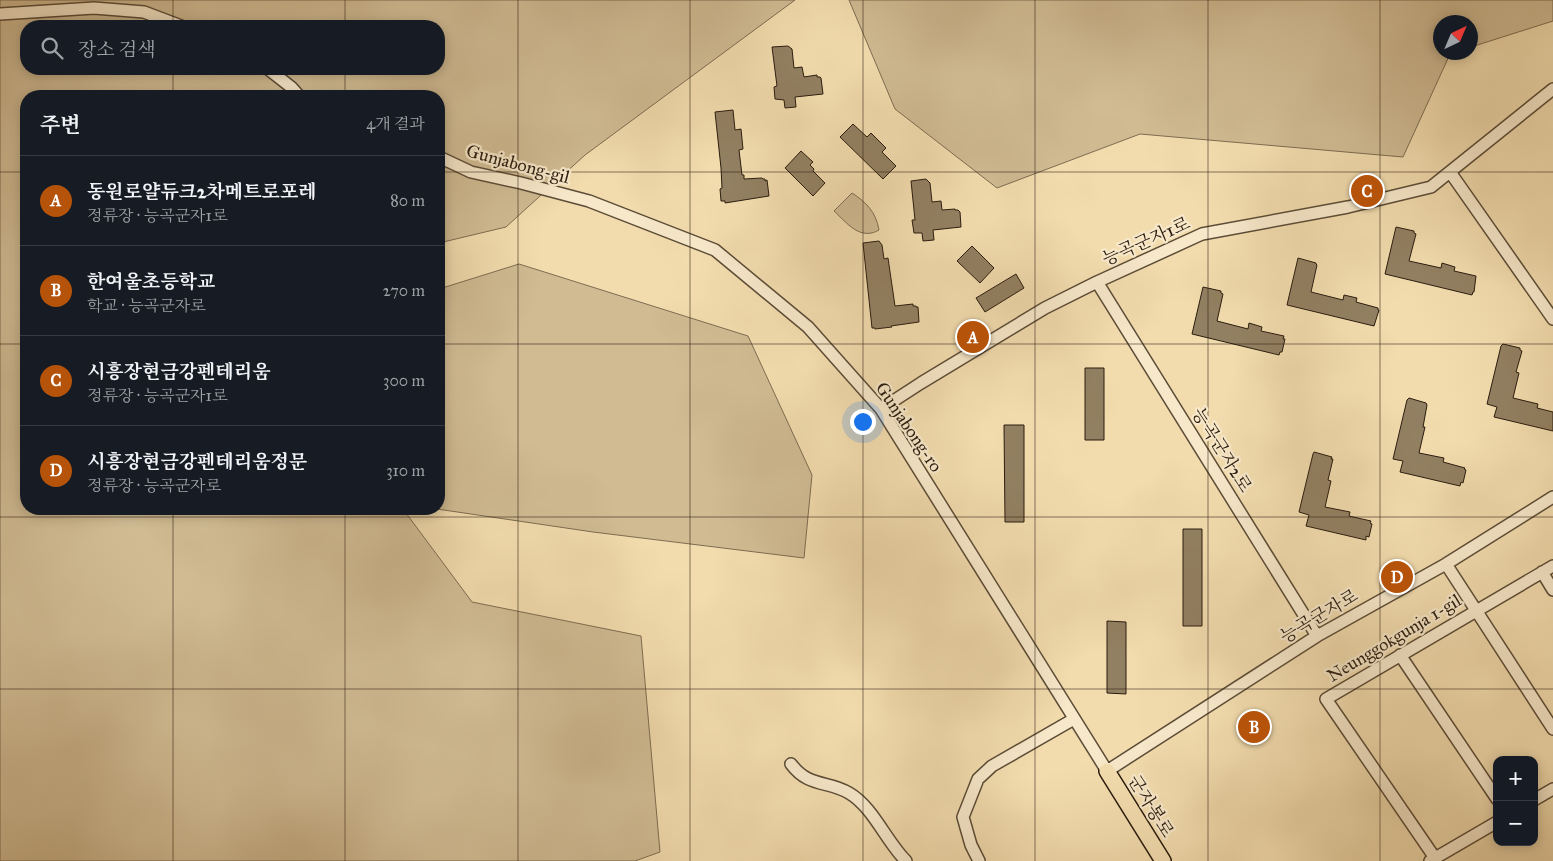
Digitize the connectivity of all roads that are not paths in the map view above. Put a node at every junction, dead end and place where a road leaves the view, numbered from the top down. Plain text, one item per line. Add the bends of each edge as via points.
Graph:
1 (0, 14) edge
2 (165, 20) edge
3 (276, 75) edge
4 (1553, 89) edge
5 (294, 90) edge
6 (445, 160) edge
7 (1450, 172) junction
8 (590, 201) joint
9 (1097, 282) junction
10 (1553, 319) edge
11 (881, 410) junction
12 (1553, 497) edge
13 (1446, 564) junction
14 (1553, 566) edge
15 (1542, 572) junction
16 (1553, 590) edge
17 (1476, 610) junction
18 (1317, 636) junction
19 (1400, 655) junction
20 (1074, 718) junction
21 (1553, 729) edge
22 (791, 764) dead end
23 (1107, 771) junction
24 (1553, 789) edge
25 (1493, 793) edge
26 (1538, 798) edge
27 (1493, 824) edge
28 (1433, 859) edge
29 (906, 861) edge
30 (979, 861) edge
31 (1163, 861) edge

1 - 2 street via 94,8 144,12
3 - 5 street
4 - 7 street, 능곡군자1로
6 - 8 street, Gunjabong-gil via 470,172
7 - 9 street, 능곡군자1로 via 1431,187 1348,207 1202,234
7 - 10 street
8 - 11 street, Gunjabong-ro via 715,250 808,327
9 - 11 street, 능곡군자1로 via 1046,308
9 - 18 street, 능곡군자2로
11 - 20 street, Gunjabong-ro
12 - 13 street, 능곡군자로
13 - 17 street
13 - 18 street, 능곡군자로
14 - 15 street, Neunggokgunja 1-gil
15 - 16 street
15 - 17 street, Neunggokgunja 1-gil
17 - 19 street, Neunggokgunja 1-gil
17 - 21 street
18 - 23 street, 능곡군자로
19 - 25 street
19 - 28 street, Neunggokgunja 1-gil via 1326,699
20 - 23 street, Gunjabong-ro
20 - 30 street via 992,766 978,779 963,817
22 - 29 street via 799,775 855,797
23 - 31 main road, 군자봉로
24 - 26 street
27 - 28 street, Neunggokgunja 1-gil

